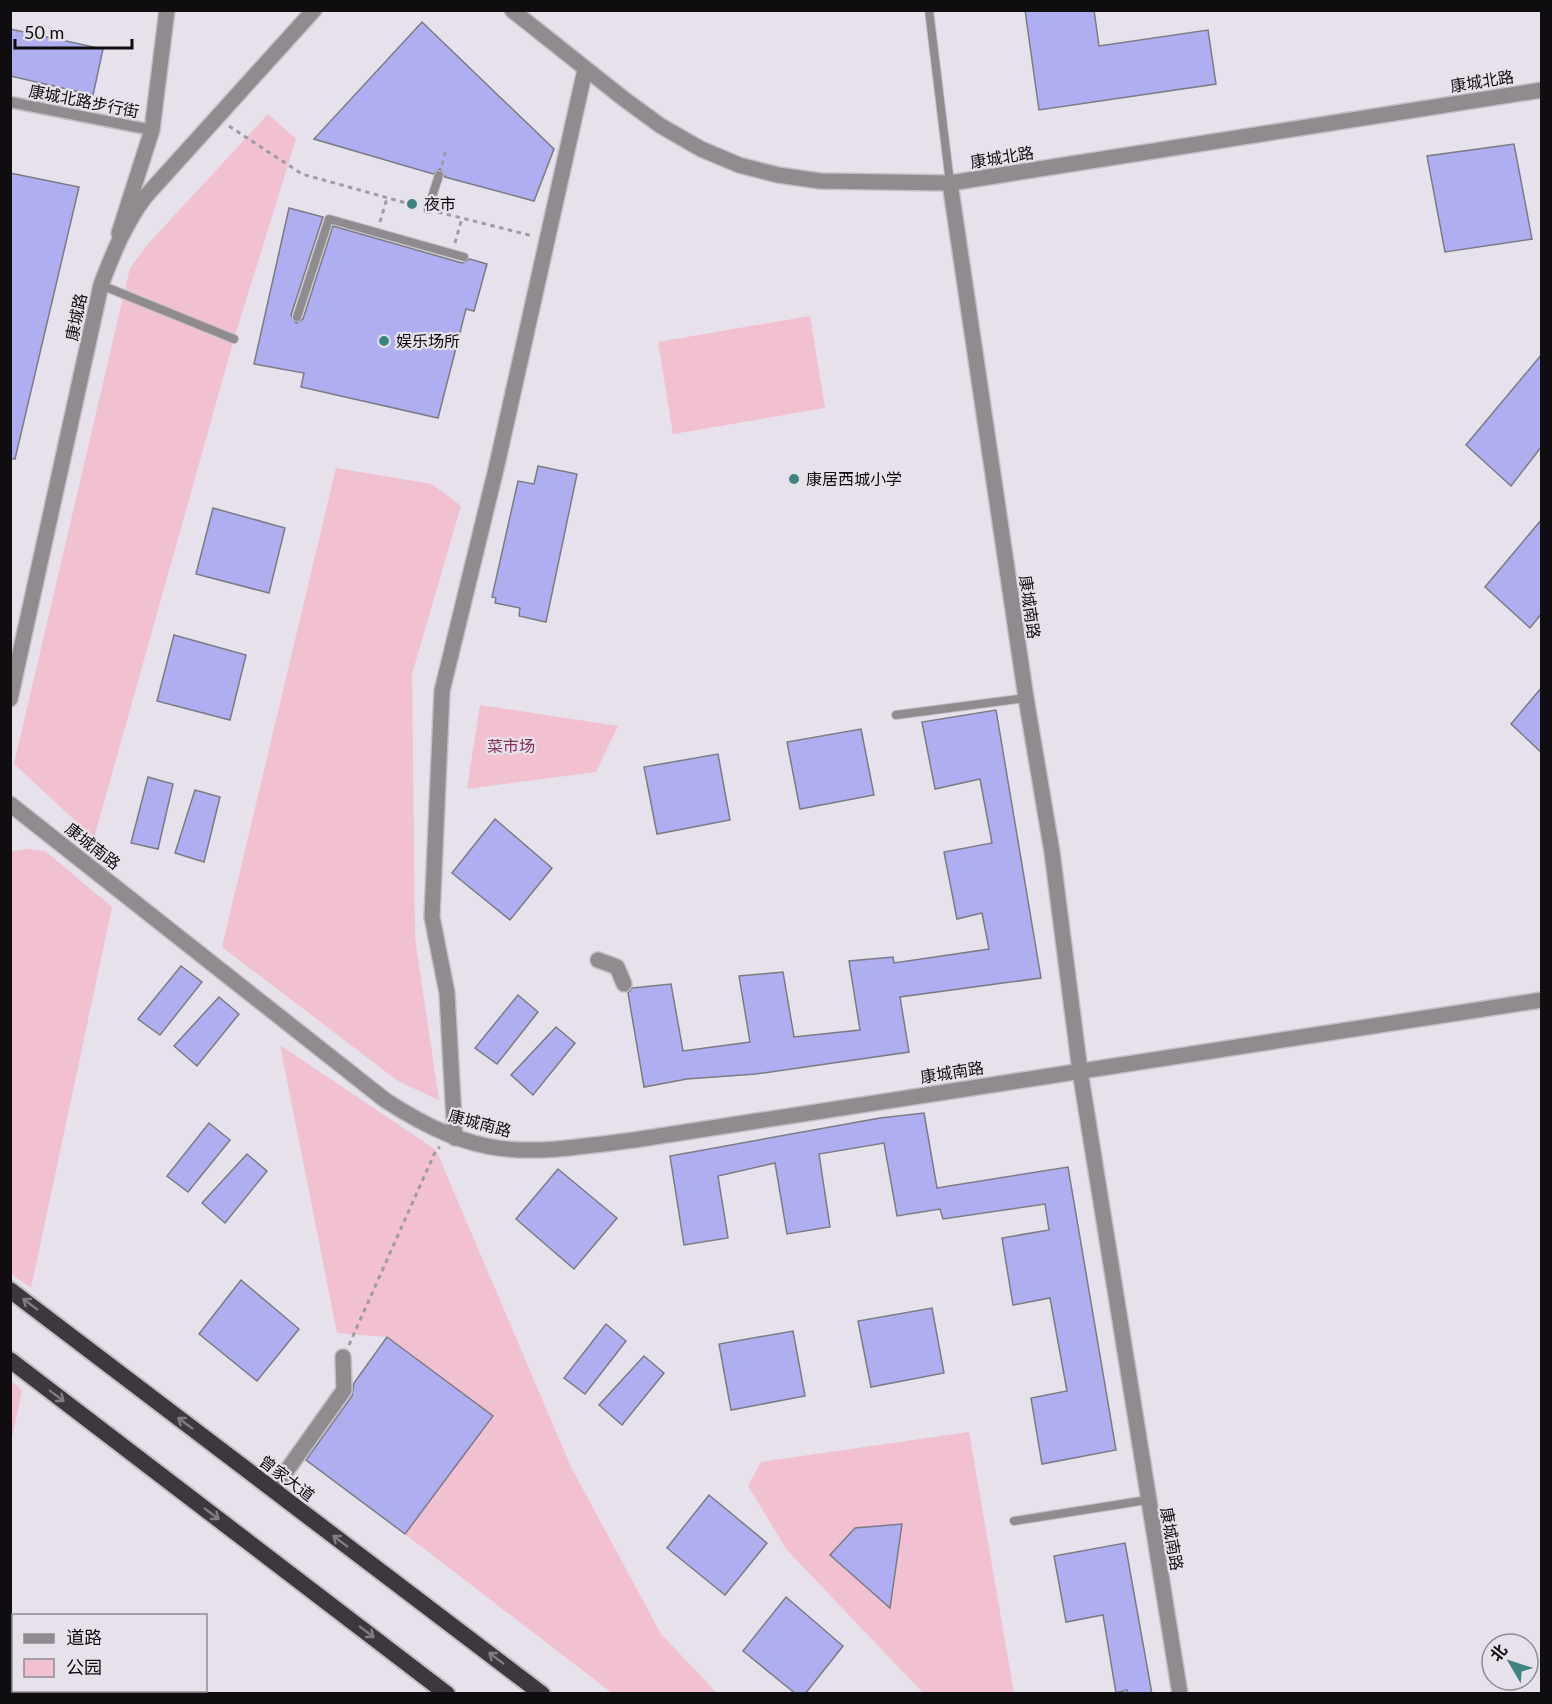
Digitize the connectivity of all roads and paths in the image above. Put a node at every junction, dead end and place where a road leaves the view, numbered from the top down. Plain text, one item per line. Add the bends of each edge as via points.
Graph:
1 (167, 10) edge
2 (314, 10) edge
3 (512, 10) edge
4 (929, 10) edge
5 (585, 70) junction
6 (1542, 90) edge
7 (10, 102) edge
8 (218, 119) junction
9 (152, 130) junction
10 (302, 174) dead end
11 (439, 175) dead end
12 (950, 183) junction
13 (387, 198) dead end
14 (428, 209) dead end
15 (462, 218) dead end
16 (380, 224) dead end
17 (113, 252) junction
18 (452, 254) junction
19 (464, 257) dead end
20 (101, 285) junction
21 (297, 317) dead end
22 (234, 339) dead end
23 (1026, 698) junction
24 (10, 699) edge
25 (896, 715) dead end
26 (10, 804) edge
27 (598, 960) dead end
28 (624, 984) dead end
29 (1542, 1000) edge
30 (1080, 1071) junction
31 (455, 1138) junction
32 (10, 1290) edge
33 (343, 1357) joint
34 (10, 1360) edge
35 (273, 1490) junction
36 (1147, 1500) junction
37 (1014, 1521) dead end
38 (447, 1694) edge
39 (542, 1694) edge
40 (1180, 1694) edge

1 - 9 street
2 - 8 street, 康城路
3 - 5 street, 康城北路
4 - 12 lane
5 - 12 street, 康城北路 via 661,126 739,165 820,181
5 - 31 street via 442,691 432,917 447,993
6 - 12 street, 康城北路
7 - 9 street, 康城北路步行街
8 - 10 path
8 - 17 street, 康城路 via 145,197
9 - 17 street
11 - 14 lane
12 - 23 street, 康城南路
13 - 16 path
15 - 18 path
17 - 20 street, 康城路
18 - 19 lane
18 - 21 lane via 329,219
20 - 22 lane
20 - 24 street, 康城路
23 - 25 lane
23 - 30 street, 康城南路 via 1052,852
26 - 31 street, 康城南路 via 385,1100 421,1124
27 - 28 street via 616,968
29 - 30 street
30 - 31 street, 康城南路 via 544,1152 486,1148
30 - 36 street, 康城南路
31 - 33 path via 436,1150
35 -> 32 highway, 曾家大道
33 - 35 street via 344,1390
34 -> 38 highway
39 -> 35 highway, 曾家大道
36 - 37 lane
36 - 40 street, 康城南路

